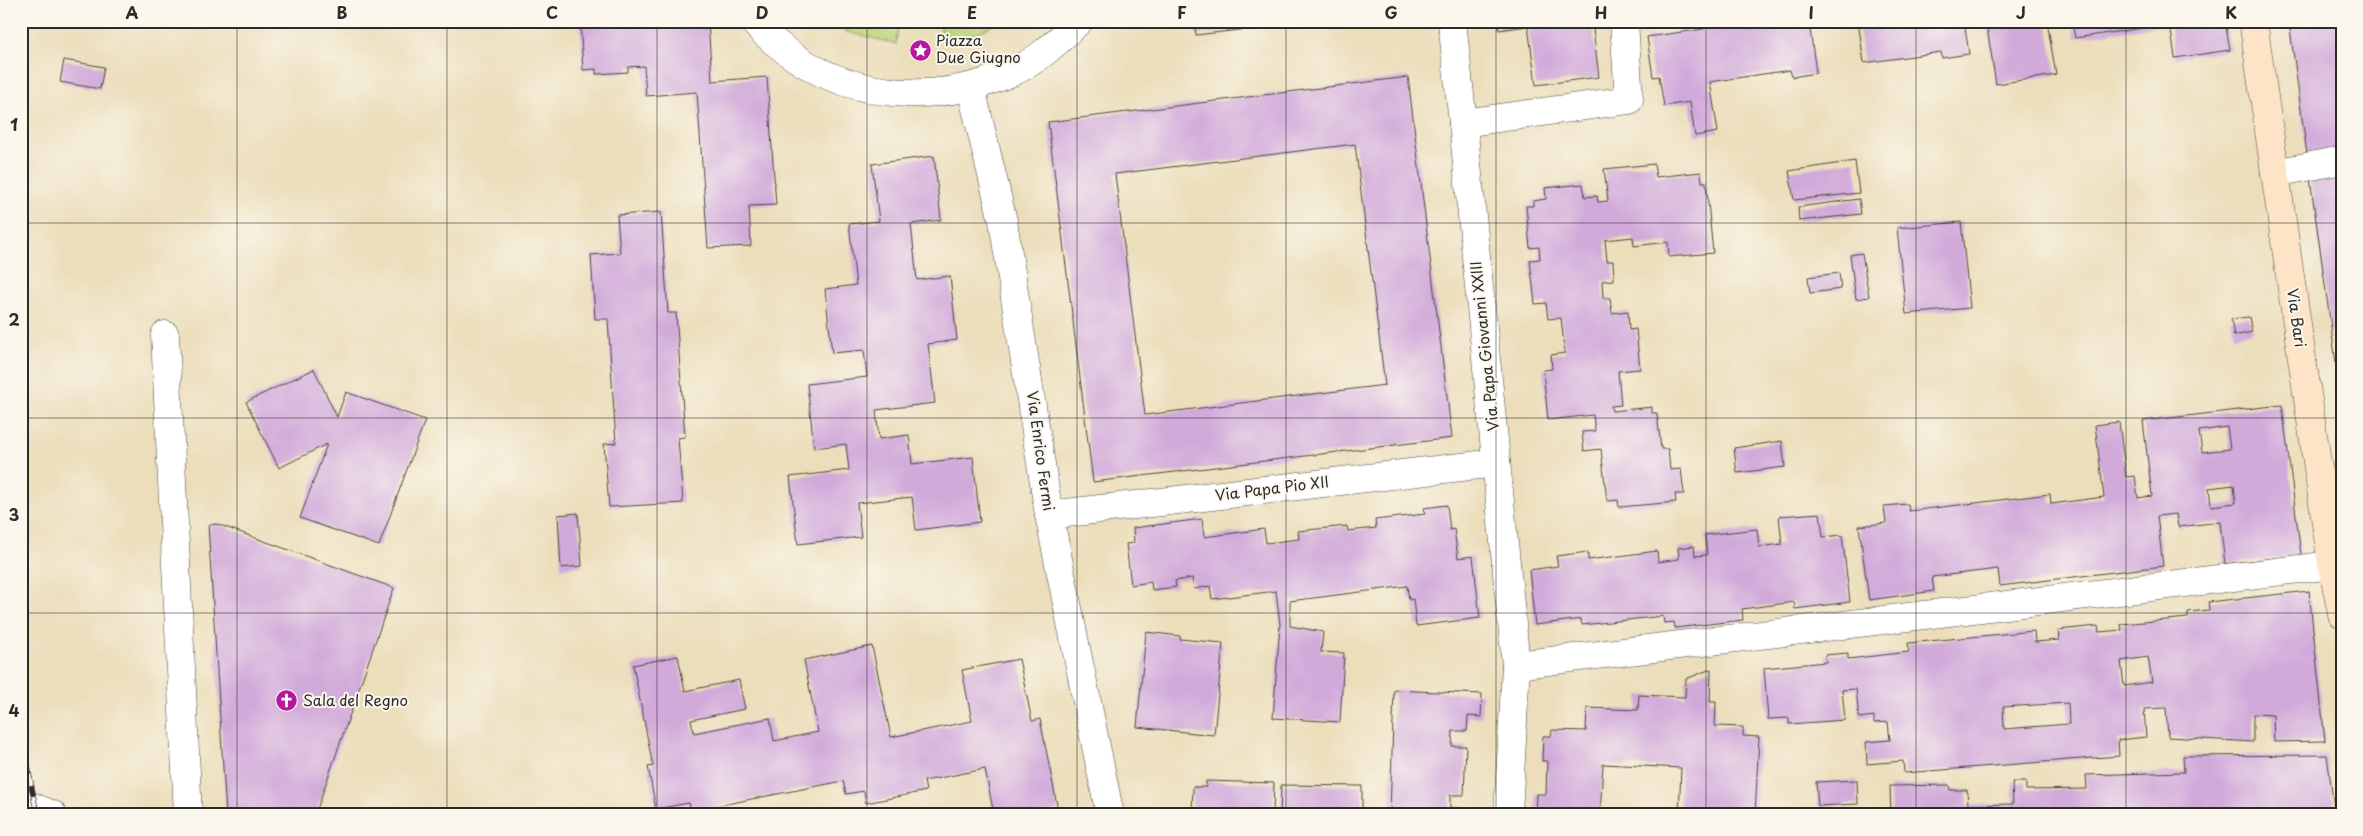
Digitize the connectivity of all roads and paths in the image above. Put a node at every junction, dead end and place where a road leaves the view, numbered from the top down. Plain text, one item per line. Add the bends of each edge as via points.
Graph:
1 (753, 21) edge
2 (1079, 21) edge
3 (1452, 21) edge
4 (1624, 21) edge
5 (2253, 21) edge
6 (971, 88) junction
7 (1463, 123) junction
8 (2342, 160) edge
9 (2275, 173) junction
10 (165, 335) dead end
11 (1496, 463) junction
12 (1049, 515) junction
13 (2332, 565) junction
14 (2342, 614) edge
15 (1516, 665) junction
16 (21, 802) edge
17 (53, 815) edge
18 (188, 815) edge
19 (1110, 815) edge
20 (1508, 815) edge

1 - 6 street via 797,60 824,74 869,90 921,94
2 - 6 street via 1046,52 1011,73
3 - 7 street, Via Papa Giovanni XXIII
4 - 7 street via 1629,100
5 - 9 street, Via Bari
6 - 12 street, Via Enrico Fermi via 1003,221
7 - 11 street, Via Papa Giovanni XXIII
8 - 9 street
9 - 13 street, Via Bari
10 - 18 street
11 - 12 street, Via Papa Pio XII
11 - 15 street, Via Papa Giovanni XXIII
12 - 19 street, Via Enrico Fermi
13 - 14 street, Via Bari
13 - 15 street
15 - 20 street, Via Papa Giovanni XXIII
16 - 17 street

